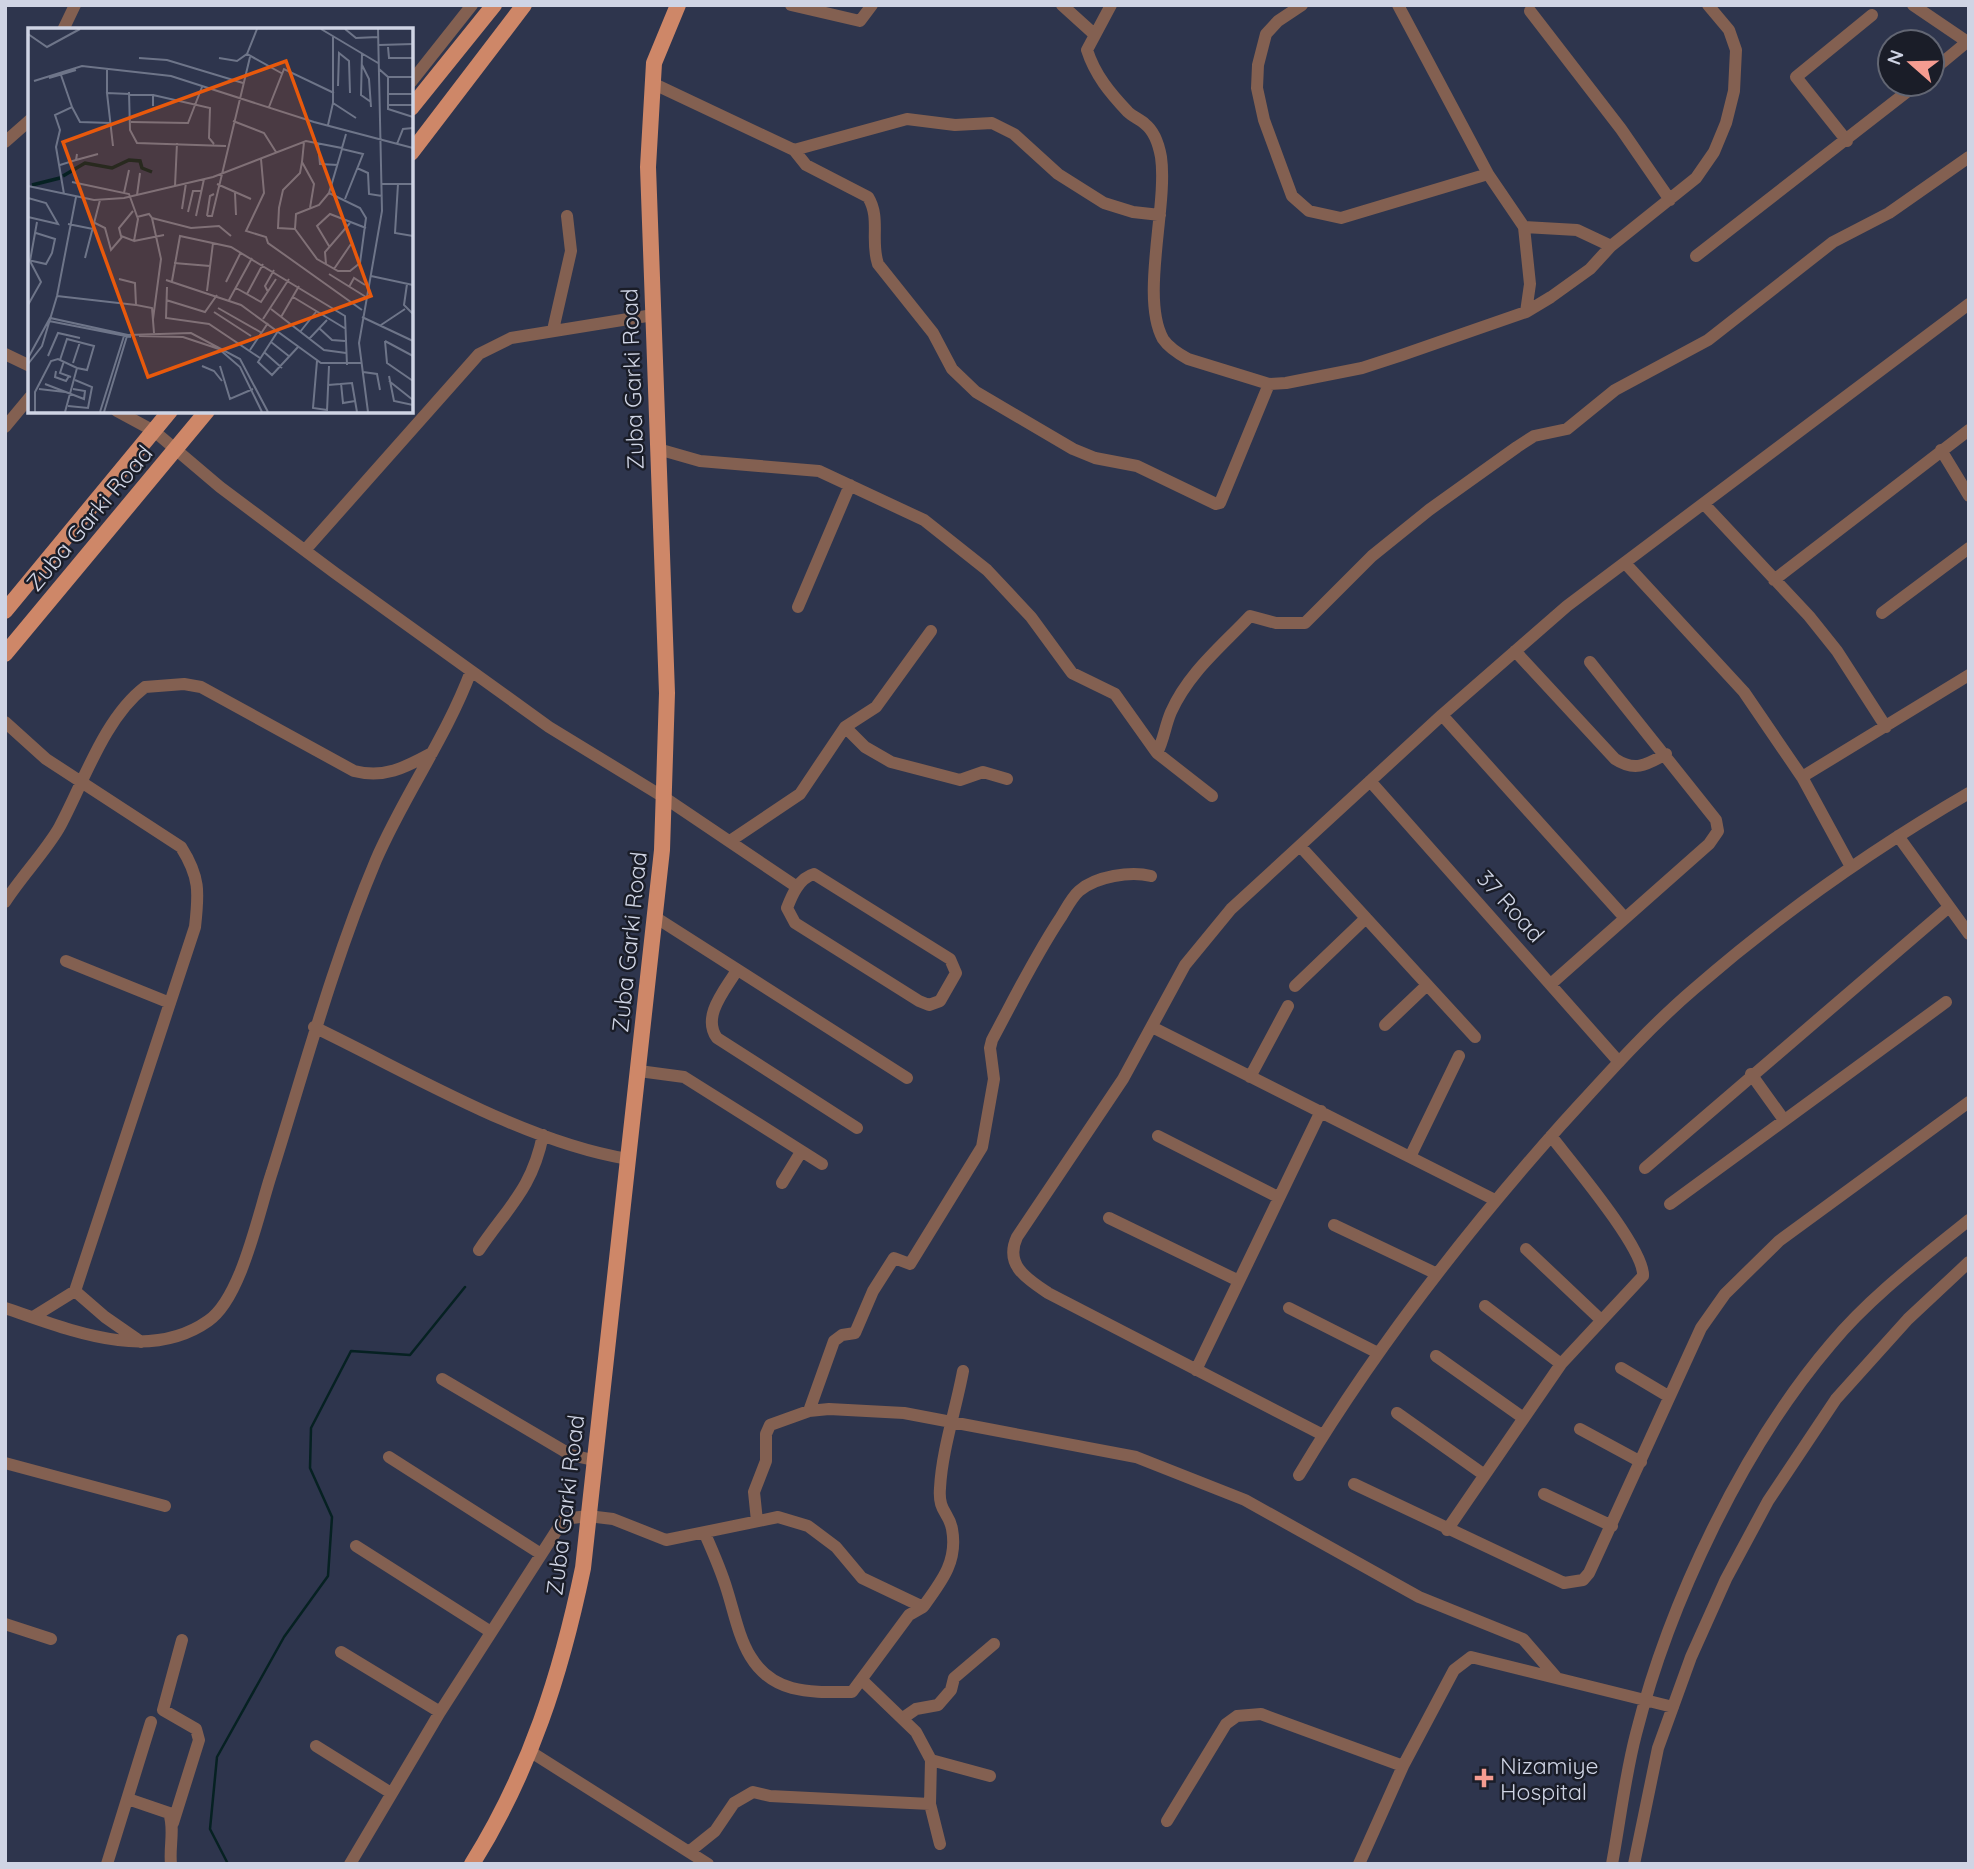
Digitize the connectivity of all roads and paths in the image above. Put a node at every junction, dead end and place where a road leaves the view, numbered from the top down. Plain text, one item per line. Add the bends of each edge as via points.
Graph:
1 (75, 5) edge
2 (472, 5) edge
3 (494, 5) edge
4 (524, 5) edge
5 (678, 5) edge
6 (791, 5) edge
7 (872, 5) edge
8 (1062, 5) edge
9 (1111, 5) edge
10 (1302, 5) edge
11 (1398, 5) edge
12 (1708, 5) edge
13 (1913, 5) edge
14 (1530, 11) dead end
15 (1872, 15) dead end
16 (64, 28) edge
17 (1094, 34) junction
18 (1968, 43) edge
19 (1946, 60) edge
20 (413, 79) edge
21 (652, 83) junction
22 (1900, 98) edge
23 (413, 106) edge
24 (28, 122) edge
25 (1847, 141) junction
26 (5, 142) edge
27 (413, 150) edge
28 (794, 150) junction
29 (1969, 157) edge
30 (1488, 174) junction
31 (1671, 200) junction
32 (1160, 215) junction
33 (567, 216) dead end
34 (1524, 227) junction
35 (1611, 246) junction
36 (1696, 256) dead end
37 (1969, 304) edge
38 (1526, 312) junction
39 (653, 315) junction
40 (553, 330) junction
41 (5, 354) edge
42 (28, 365) edge
43 (1269, 384) junction
44 (28, 399) edge
45 (121, 413) edge
46 (168, 413) edge
47 (204, 413) edge
48 (5, 427) edge
49 (1969, 430) edge
50 (154, 431) junction
51 (177, 448) junction
52 (658, 449) junction
53 (1941, 450) junction
54 (850, 485) junction
55 (1969, 496) edge
56 (1704, 504) junction
57 (1969, 548) edge
58 (306, 549) junction
59 (1625, 563) junction
60 (1774, 580) junction
61 (798, 607) dead end
62 (5, 611) edge
63 (1882, 613) dead end
64 (932, 631) dead end
65 (1515, 651) junction
66 (5, 654) edge
67 (1590, 662) dead end
68 (471, 671) junction
69 (1969, 675) edge
70 (1442, 715) junction
71 (5, 722) edge
72 (845, 727) junction
73 (1885, 727) junction
74 (432, 753) junction
75 (1157, 753) junction
76 (1666, 754) junction
77 (1802, 777) junction
78 (1007, 779) dead end
79 (80, 781) junction
80 (1370, 781) junction
81 (1969, 793) edge
82 (1213, 796) dead end
83 (665, 799) junction
84 (1898, 836) junction
85 (730, 841) junction
86 (1300, 846) junction
87 (1851, 867) junction
88 (1151, 876) dead end
89 (797, 887) junction
90 (5, 902) edge
91 (1949, 907) junction
92 (655, 917) junction
93 (1366, 918) junction
94 (1625, 918) junction
95 (1969, 934) edge
96 (66, 961) dead end
97 (737, 970) junction
98 (1552, 983) junction
99 (1427, 985) junction
100 (1295, 986) dead end
101 (1945, 1002) dead end
102 (170, 1003) junction
103 (1288, 1006) dead end
104 (1385, 1025) dead end
105 (314, 1027) junction
106 (1152, 1027) junction
107 (1475, 1037) dead end
108 (1459, 1056) dead end
109 (1619, 1062) junction
110 (639, 1071) junction
111 (1751, 1074) junction
112 (1250, 1077) junction
113 (907, 1078) dead end
114 (1969, 1102) edge
115 (1321, 1111) junction
116 (1784, 1120) junction
117 (858, 1128) dead end
118 (543, 1135) junction
119 (1158, 1136) dead end
120 (1551, 1136) junction
121 (801, 1152) junction
122 (1410, 1157) junction
123 (628, 1159) junction
124 (822, 1164) dead end
125 (1645, 1168) dead end
126 (782, 1183) dead end
127 (1278, 1197) junction
128 (1495, 1200) junction
129 (1670, 1204) dead end
130 (1109, 1218) dead end
131 (1969, 1220) edge
132 (1334, 1225) dead end
133 (1526, 1249) dead end
134 (480, 1250) dead end
135 (1969, 1262) edge
136 (1437, 1274) junction
137 (1237, 1280) junction
138 (75, 1291) junction
139 (1485, 1306) dead end
140 (5, 1308) edge
141 (1289, 1308) dead end
142 (33, 1317) junction
143 (1600, 1319) junction
144 (141, 1342) junction
145 (1378, 1353) junction
146 (1436, 1356) dead end
147 (1560, 1363) junction
148 (1621, 1368) dead end
149 (1196, 1370) junction
150 (963, 1371) dead end
151 (442, 1379) dead end
152 (1668, 1396) junction
153 (809, 1411) junction
154 (1397, 1413) dead end
155 (1522, 1418) junction
156 (953, 1424) junction
157 (1580, 1429) dead end
158 (1323, 1435) junction
159 (388, 1457) dead end
160 (593, 1460) junction
161 (1642, 1462) junction
162 (5, 1463) edge
163 (1483, 1474) junction
164 (1299, 1475) dead end
165 (1354, 1484) dead end
166 (1544, 1494) dead end
167 (165, 1506) dead end
168 (588, 1516) junction
169 (757, 1521) junction
170 (1612, 1527) junction
171 (1447, 1530) junction
172 (705, 1534) junction
173 (356, 1546) dead end
174 (541, 1554) junction
175 (923, 1607) junction
176 (5, 1624) edge
177 (491, 1632) junction
178 (51, 1639) dead end
179 (182, 1640) dead end
180 (993, 1644) dead end
181 (341, 1652) dead end
182 (1556, 1677) junction
183 (863, 1681) junction
184 (1645, 1700) junction
185 (1673, 1707) junction
186 (440, 1712) junction
187 (903, 1718) junction
188 (151, 1723) dead end
189 (316, 1746) dead end
190 (531, 1752) junction
191 (931, 1759) junction
192 (1403, 1766) junction
193 (990, 1776) dead end
194 (391, 1793) junction
195 (128, 1798) junction
196 (930, 1804) junction
197 (1167, 1821) dead end
198 (173, 1823) junction
199 (940, 1844) dead end
200 (1639, 1844) junction
201 (690, 1851) junction
202 (107, 1864) edge
203 (171, 1864) edge
204 (350, 1864) edge
205 (472, 1864) edge
206 (708, 1864) edge
207 (1359, 1864) edge
208 (1612, 1864) edge
209 (1634, 1864) edge
210 (1641, 1864) edge

1 - 16 street
2 - 20 street
3 - 23 main road
4 - 27 main road
5 - 21 main road, Zuba Garki Road via 654,62
6 - 7 street via 851,21 860,21
8 - 17 street
9 - 17 street
10 - 30 street via 1266,34 1258,65 1264,120 1292,196 1309,211 1341,218
11 - 30 street
12 - 31 street via 1729,30 1736,50 1734,91 1714,152 1696,178
13 - 18 street
14 - 31 street
15 - 25 street via 1797,77
17 - 32 street via 1087,50 1093,68 1130,115 1146,124 1158,145
18 - 19 street
21 - 28 street
21 - 39 main road, Zuba Garki Road via 648,167
22 - 25 street
24 - 26 street
25 - 36 street
28 - 32 street via 907,119 955,125 992,123 1014,134 1058,174 1104,203
28 - 43 street via 806,165 868,197 876,220 878,264 933,333 953,369 976,392 1073,449 1137,466 1216,505
29 - 75 street via 1889,213 1833,242 1708,340 1615,390 1567,429 1526,441 1372,556 1305,623 1276,623 1250,615 1208,654 1191,679 1170,713
30 - 34 street
31 - 35 street
32 - 43 street via 1155,291 1163,338 1188,359
33 - 40 street via 570,251
34 - 35 street via 1577,230
34 - 38 street via 1530,284
35 - 38 street via 1590,269
37 - 56 street
38 - 43 street via 1362,368
39 - 40 street
39 - 52 main road, Zuba Garki Road
40 - 58 street via 511,338 479,354
41 - 42 street
44 - 48 street
45 - 50 street
46 - 50 main road, Zuba Garki Road
47 - 51 main road, Zuba Garki Road
49 - 53 street
50 - 51 street
50 - 62 main road, Zuba Garki Road
51 - 58 street via 220,487
51 - 66 main road, Zuba Garki Road
52 - 54 street via 700,461 801,467
52 - 83 main road, Zuba Garki Road via 667,693
53 - 55 street
53 - 60 street
54 - 61 street
54 - 75 street via 924,520 969,554 1031,617 1072,673 1115,694
56 - 59 street
56 - 60 street
57 - 63 street
58 - 68 street
59 - 65 street
59 - 77 street via 1744,691
60 - 73 street via 1837,651
64 - 72 street via 876,707
65 - 70 street
65 - 76 street via 1615,759 1640,768
67 - 76 street
68 - 74 street via 459,705
68 - 83 street via 549,727
69 - 73 street
70 - 80 street
70 - 94 street
71 - 79 street via 46,759
72 - 78 street via 865,747 891,762 960,780 983,772
72 - 85 street via 800,794
73 - 77 street
74 - 79 street via 399,771 366,774 201,687 145,687 134,695
74 - 105 street via 377,859
75 - 82 street
76 - 94 street via 1716,820 1718,831
77 - 87 street
79 - 90 street via 58,830
79 - 102 street via 181,846 194,866 199,889 195,927
80 - 86 street
80 - 98 street, 37 Road
81 - 84 street
83 - 85 street
83 - 92 main road, Zuba Garki Road
84 - 87 street
84 - 91 street
85 - 89 street
86 - 93 street
86 - 106 street via 1203,940
87 - 109 street via 1692,991
88 - 153 street via 1115,877 1078,891 1046,940 992,1040 994,1079 982,1147 910,1264 894,1258 855,1333 834,1341
89 - 89 street via 807,876 821,876 950,959 956,973 940,1001 929,1005 919,1001 795,923 787,908
91 - 95 street
91 - 111 street
92 - 97 street
92 - 110 main road, Zuba Garki Road
93 - 99 street
93 - 100 street
94 - 98 street
96 - 102 street
97 - 113 street
97 - 117 street via 716,1004 712,1031 717,1038
98 - 109 street, 37 Road
99 - 104 street
99 - 107 street
101 - 116 street
102 - 138 street
103 - 112 street
105 - 118 street
105 - 144 street via 245,1254 225,1303 193,1330
106 - 112 street
106 - 149 street via 1123,1079 1017,1237 1012,1256 1022,1274 1048,1293
108 - 122 street
109 - 120 street
110 - 121 street via 684,1077
110 - 123 main road, Zuba Garki Road
111 - 116 street
111 - 125 street
112 - 115 street
114 - 152 street via 1760,1257 1724,1294 1701,1328
115 - 122 street
115 - 127 street
116 - 129 street
118 - 123 street
118 - 134 street via 527,1185
119 - 127 street
120 - 128 street
120 - 143 street via 1620,1228 1643,1268 1636,1286
121 - 124 street
121 - 126 street
122 - 128 street
123 - 160 main road, Zuba Garki Road
127 - 137 street
128 - 136 street
130 - 137 street
131 - 184 street via 1911,1267 1831,1343 1763,1437 1694,1568
132 - 136 street
133 - 143 street
135 - 185 street via 1908,1319 1836,1399 1768,1501 1726,1579
136 - 145 street
137 - 149 street
138 - 142 street
138 - 144 street
139 - 147 street
140 - 142 street
141 - 145 street
142 - 144 street via 98,1337
143 - 147 street
145 - 158 street
146 - 155 street
147 - 155 street
148 - 152 street
149 - 158 street
150 - 156 street
151 - 160 street via 571,1455
152 - 161 street
153 - 156 street via 904,1413
153 - 169 street via 770,1425 766,1461 754,1492
154 - 163 street
155 - 163 street
156 - 175 street via 939,1506 952,1528 955,1552 946,1577
156 - 182 street via 1136,1458 1187,1476 1280,1518 1419,1597 1523,1639
157 - 161 street
158 - 164 street
159 - 174 street
160 - 168 main road, Zuba Garki Road
161 - 170 street
162 - 167 street
163 - 171 street
165 - 171 street
166 - 170 street
168 - 172 street via 629,1522 666,1540
168 - 174 street via 564,1519
168 - 190 main road, Zuba Garki Road via 583,1568 562,1665
169 - 172 street
169 - 175 street via 778,1517 808,1526 836,1547 862,1578
170 - 171 street via 1589,1573 1573,1583
172 - 183 street via 719,1565 741,1644 765,1672 789,1687 813,1692 852,1692
173 - 177 street
174 - 177 street
175 - 183 street via 909,1615 874,1658
176 - 178 street
177 - 186 street
179 - 198 street via 163,1710 196,1729 198,1740
180 - 187 street via 954,1678 951,1690 938,1705 916,1709
181 - 186 street
182 - 184 street
182 - 192 street via 1482,1658 1464,1660 1454,1670
183 - 187 street
184 - 185 street
184 - 208 street
185 - 200 street via 1658,1748
186 - 194 street
187 - 191 street
188 - 195 street
189 - 194 street
190 - 201 street
190 - 205 main road, Zuba Garki Road
191 - 193 street
191 - 196 street
192 - 197 street via 1249,1713 1226,1724
192 - 207 street
194 - 204 street
195 - 198 street via 160,1808
195 - 202 street
196 - 199 street
196 - 201 street via 754,1792 734,1803 715,1831
198 - 203 street
200 - 209 street
200 - 210 street
201 - 206 street

